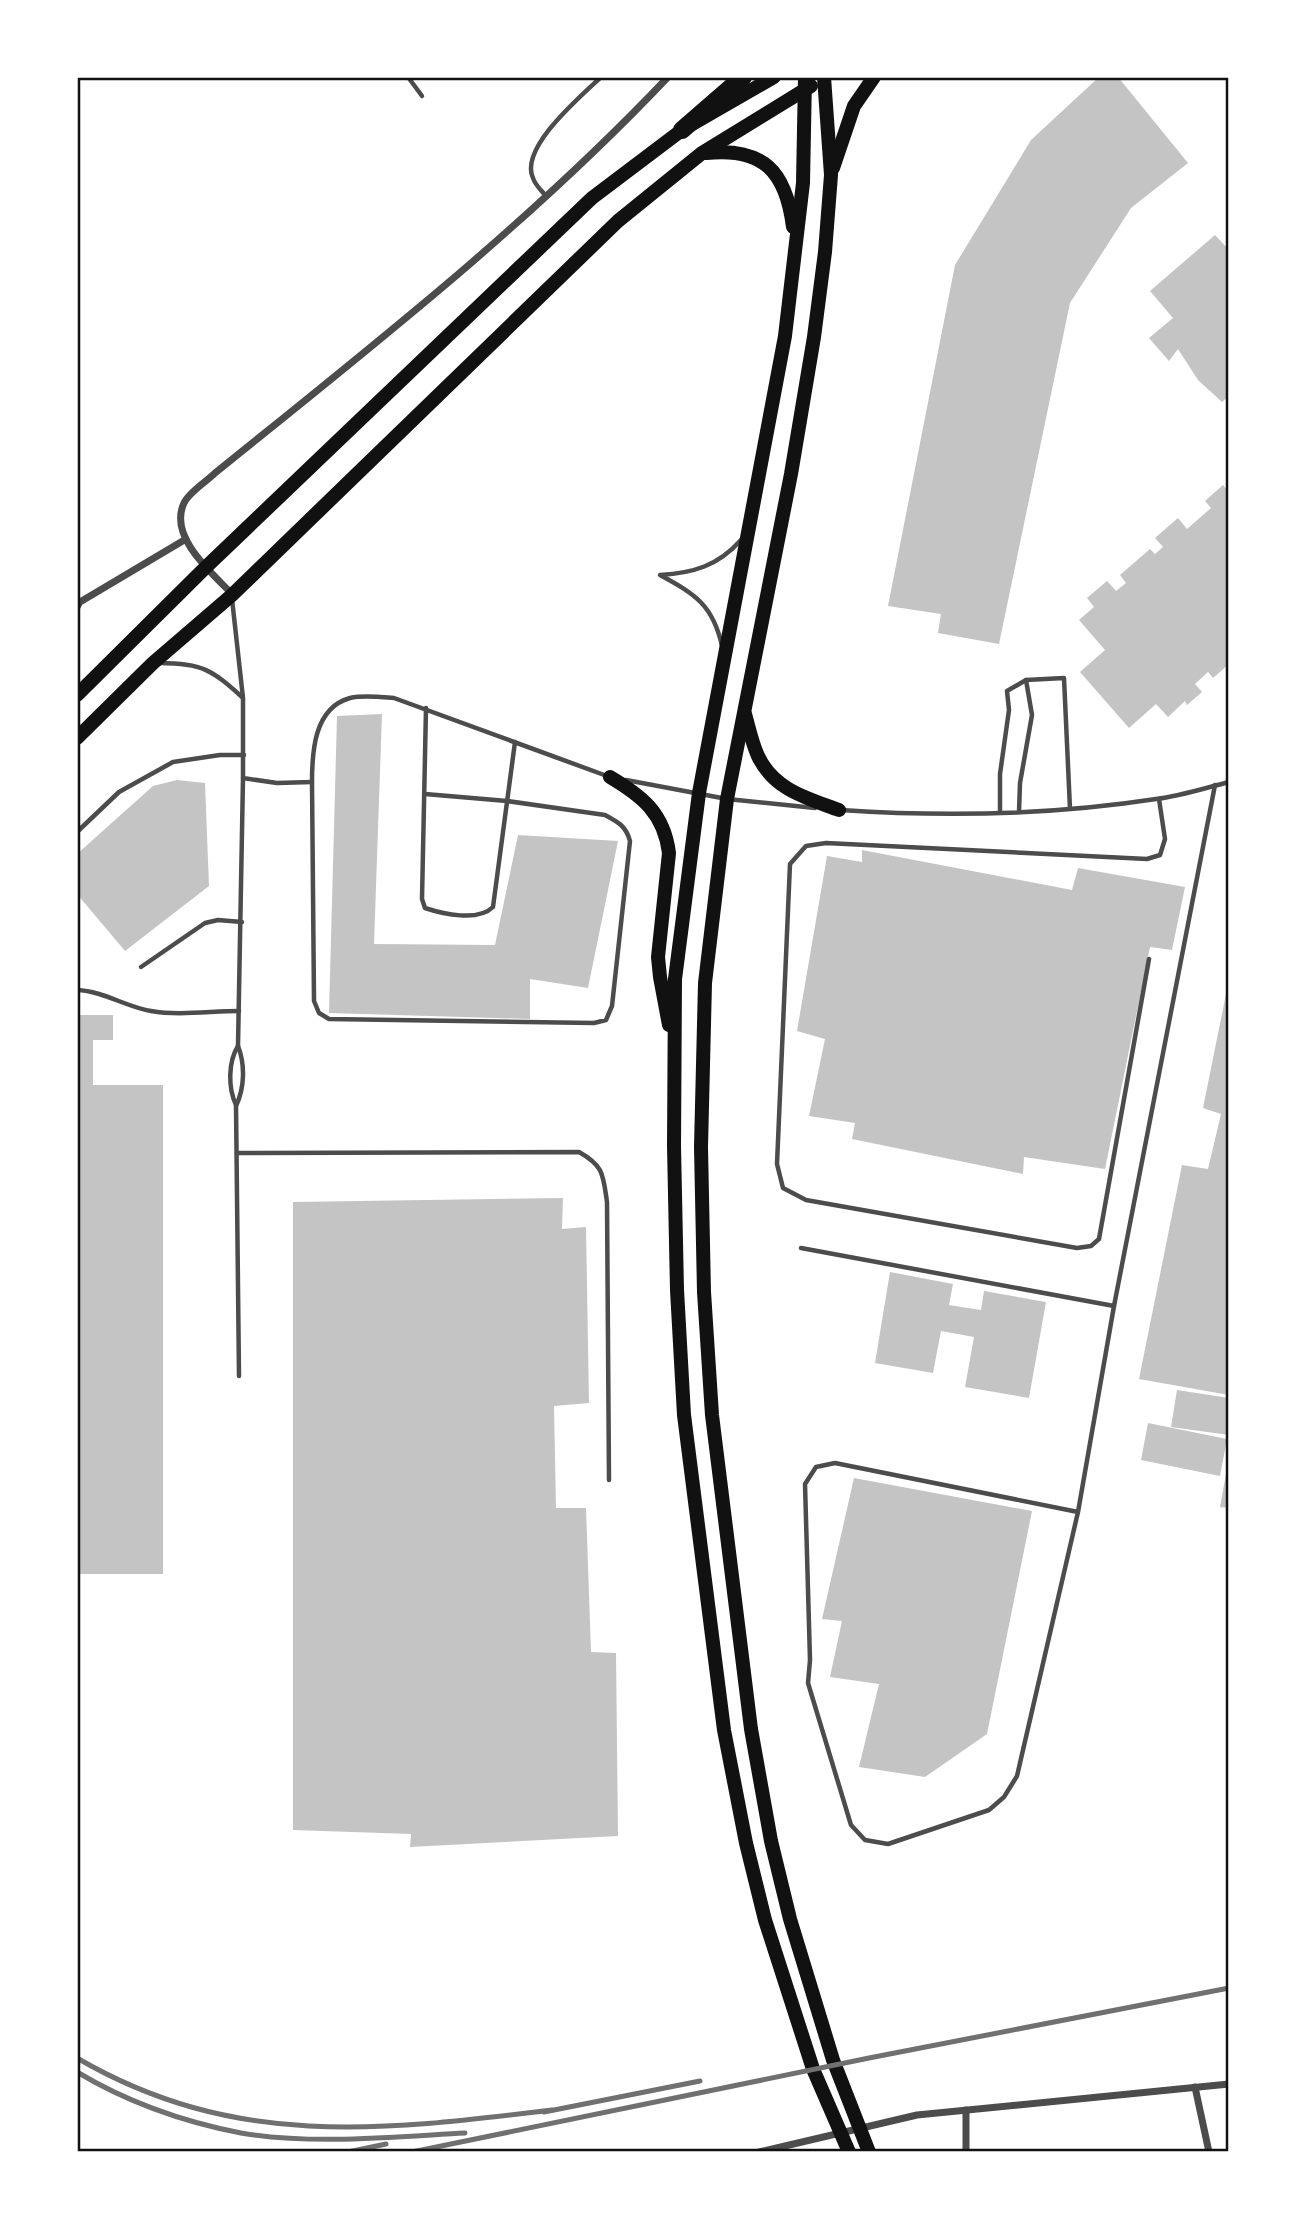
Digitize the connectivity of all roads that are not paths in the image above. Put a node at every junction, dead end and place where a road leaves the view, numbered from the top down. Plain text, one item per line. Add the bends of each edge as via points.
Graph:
1 (408, 77) edge
2 (601, 77) edge
3 (668, 77) edge
4 (743, 77) edge
5 (774, 77) edge
6 (824, 77) edge
7 (874, 77) edge
8 (805, 83) edge
9 (422, 96) dead end
10 (682, 130) junction
11 (702, 153) junction
12 (831, 175) junction
13 (546, 196) junction
14 (796, 256) junction
15 (751, 521) junction
16 (186, 540) junction
17 (206, 567) junction
18 (232, 594) junction
19 (78, 604) edge
20 (153, 663) junction
21 (724, 664) junction
22 (1026, 680) junction
23 (77, 695) edge
24 (243, 698) junction
25 (426, 708) junction
26 (744, 709) junction
27 (77, 738) edge
28 (515, 742) junction
29 (244, 755) junction
30 (610, 777) junction
31 (243, 778) junction
32 (312, 782) junction
33 (1229, 782) edge
34 (1215, 785) junction
35 (699, 793) junction
36 (425, 794) junction
37 (727, 799) junction
38 (1158, 799) junction
39 (507, 801) junction
40 (1070, 809) junction
41 (839, 810) junction
42 (1000, 812) junction
43 (1019, 812) junction
44 (77, 832) edge
45 (242, 922) junction
46 (1149, 959) dead end
47 (141, 967) dead end
48 (77, 990) edge
49 (239, 1011) junction
50 (238, 1046) junction
51 (674, 1054) junction
52 (236, 1106) junction
53 (237, 1153) junction
54 (801, 1248) dead end
55 (1114, 1306) junction
56 (239, 1376) dead end
57 (609, 1480) dead end
58 (1078, 1512) junction
59 (1229, 2084) edge
60 (1195, 2087) junction
61 (966, 2110) junction
62 (866, 2145) edge
63 (848, 2149) edge
64 (759, 2152) edge
65 (966, 2152) edge
66 (1209, 2152) edge

1 - 9 lane
2 - 13 lane via 534,153 532,177
3 - 13 street
4 - 10 highway
5 - 10 main road
6 - 8 main road
6 - 12 main road
7 - 12 main road via 854,106
8 - 11 main road
8 - 14 main road
10 - 17 main road via 592,198
11 - 14 main road via 743,153 771,168 791,211
11 - 18 main road via 618,221
12 - 26 main road via 814,337
13 - 16 street via 439,291 198,488 184,502 180,518
14 - 15 main road
15 - 21 main road
15 - 21 lane via 736,545 713,565 660,575 699,598 709,611 718,629
16 - 17 street
16 - 19 street
17 - 18 street
17 - 23 main road
18 - 20 main road
18 - 24 lane
20 - 24 lane via 183,663 214,672
20 - 27 main road
21 - 35 main road
22 - 40 lane via 1064,678
22 - 42 lane via 1007,691
22 - 43 lane via 1032,715
24 - 29 lane
25 - 28 lane
25 - 32 lane via 367,696 337,704 327,712 313,751
25 - 36 lane
26 - 37 main road
26 - 41 main road via 758,757 772,778 793,793
28 - 30 lane
28 - 39 lane
29 - 31 lane
29 - 44 lane via 173,762 119,792
30 - 35 lane
30 - 51 main road via 646,803 662,824 667,840 658,957
31 - 32 lane
31 - 45 lane
32 - 39 lane via 314,1001 319,1013 329,1020 606,1020 612,1006 630,841 627,830 605,815
33 - 34 lane
34 - 38 lane
34 - 55 lane
35 - 37 lane
35 - 51 main road via 676,979
36 - 39 lane
36 - 39 lane via 425,908 478,916 492,907
37 - 41 lane
37 - 62 main road via 705,983 701,1147 713,1429 751,1729 771,1841 833,2060
38 - 40 lane
38 - 46 lane via 1165,839 1160,855 1147,859 826,843 806,846 790,864 777,1164 783,1188 806,1200 1077,1248 1091,1246 1099,1239
40 - 43 lane
41 - 42 lane
42 - 43 lane
45 - 47 lane via 205,923
45 - 49 lane
48 - 49 lane via 154,1012
49 - 50 lane
50 - 52 lane via 243,1058 242,1095
50 - 52 lane via 231,1056 231,1094
51 - 63 main road via 677,1290 684,1415 724,1730 746,1843 785,1989
52 - 53 lane
53 - 56 lane
53 - 57 lane via 579,1152 595,1161 604,1177 607,1202
54 - 55 lane
55 - 58 lane
58 - 58 lane via 1017,1776 1004,1797 989,1810 888,1844 865,1840 851,1825 808,1682 805,1484 816,1467 835,1464
59 - 60 street
60 - 61 street
60 - 66 street
61 - 64 street via 917,2115
61 - 65 street

